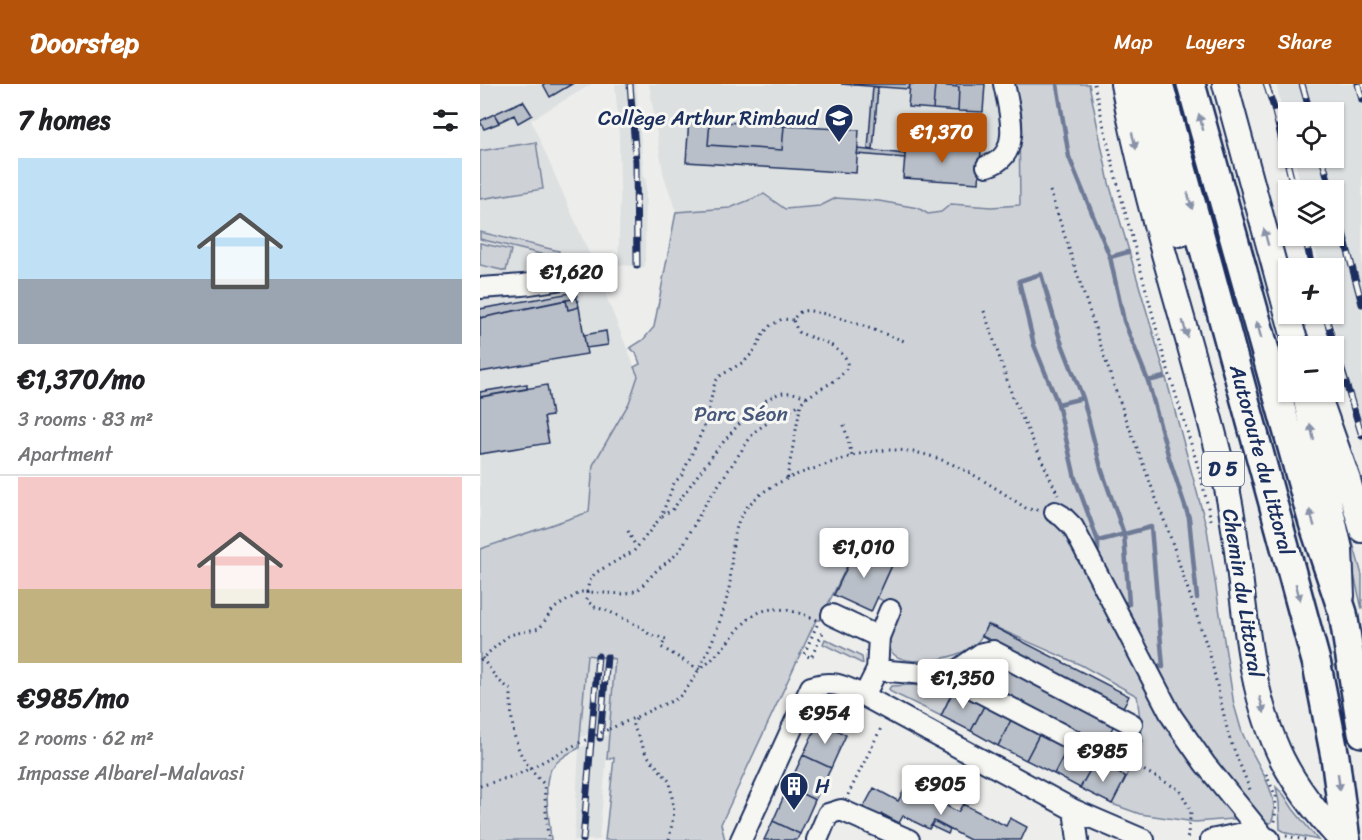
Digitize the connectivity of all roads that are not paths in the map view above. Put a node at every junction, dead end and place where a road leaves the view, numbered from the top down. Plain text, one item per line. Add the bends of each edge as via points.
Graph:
1 (1004, 84) edge
2 (1123, 84) edge
3 (1135, 84) edge
4 (1159, 84) edge
5 (1191, 84) edge
6 (1225, 84) edge
7 (987, 166) dead end
8 (563, 279) dead end
9 (480, 288) edge
10 (1293, 336) edge
11 (1242, 388) junction
12 (1306, 402) edge
13 (1321, 402) edge
14 (1056, 504) road end
15 (1362, 530) edge
16 (890, 609) dead end
17 (1343, 613) junction
18 (832, 615) road end
19 (879, 637) junction
20 (877, 670) junction
21 (949, 676) junction
22 (864, 696) junction
23 (1132, 724) dead end
24 (1362, 733) edge
25 (1111, 760) dead end
26 (1074, 810) junction
27 (1342, 827) edge
28 (1270, 835) edge
29 (741, 840) edge
30 (817, 840) edge
31 (909, 840) edge
32 (1078, 840) edge
33 (1144, 840) edge
34 (1210, 840) edge
35 (1346, 840) edge

1 - 7 street via 1011,141 998,163
2 -> 27 main road, Chemin du Littoral / D 5 via 1144,180 1224,474 1251,661 1262,708 1288,770 1320,818
3 - 11 highway via 1209,330
4 -> 11 highway, Autoroute du Littoral
17 -> 5 highway, Autoroute du Littoral via 1307,501
10 -> 6 main road
8 - 9 street
11 -> 27 highway, Autoroute du Littoral via 1317,665 1335,757
17 -> 12 main road via 1340,549
13 - 15 main road
14 - 28 street via 1072,527 1172,717 1205,764 1251,819
16 - 19 street
17 - 24 highway, Autoroute du Littoral
18 - 19 street
19 - 20 street
20 - 21 street
20 - 22 street
21 - 23 street via 982,653 993,651
21 - 25 street
22 - 26 street
22 - 29 street via 839,684 811,687
26 - 32 street
26 - 33 street
27 - 35 highway, Autoroute du Littoral
28 - 34 street via 1248,832
30 - 31 street via 828,814 841,810

